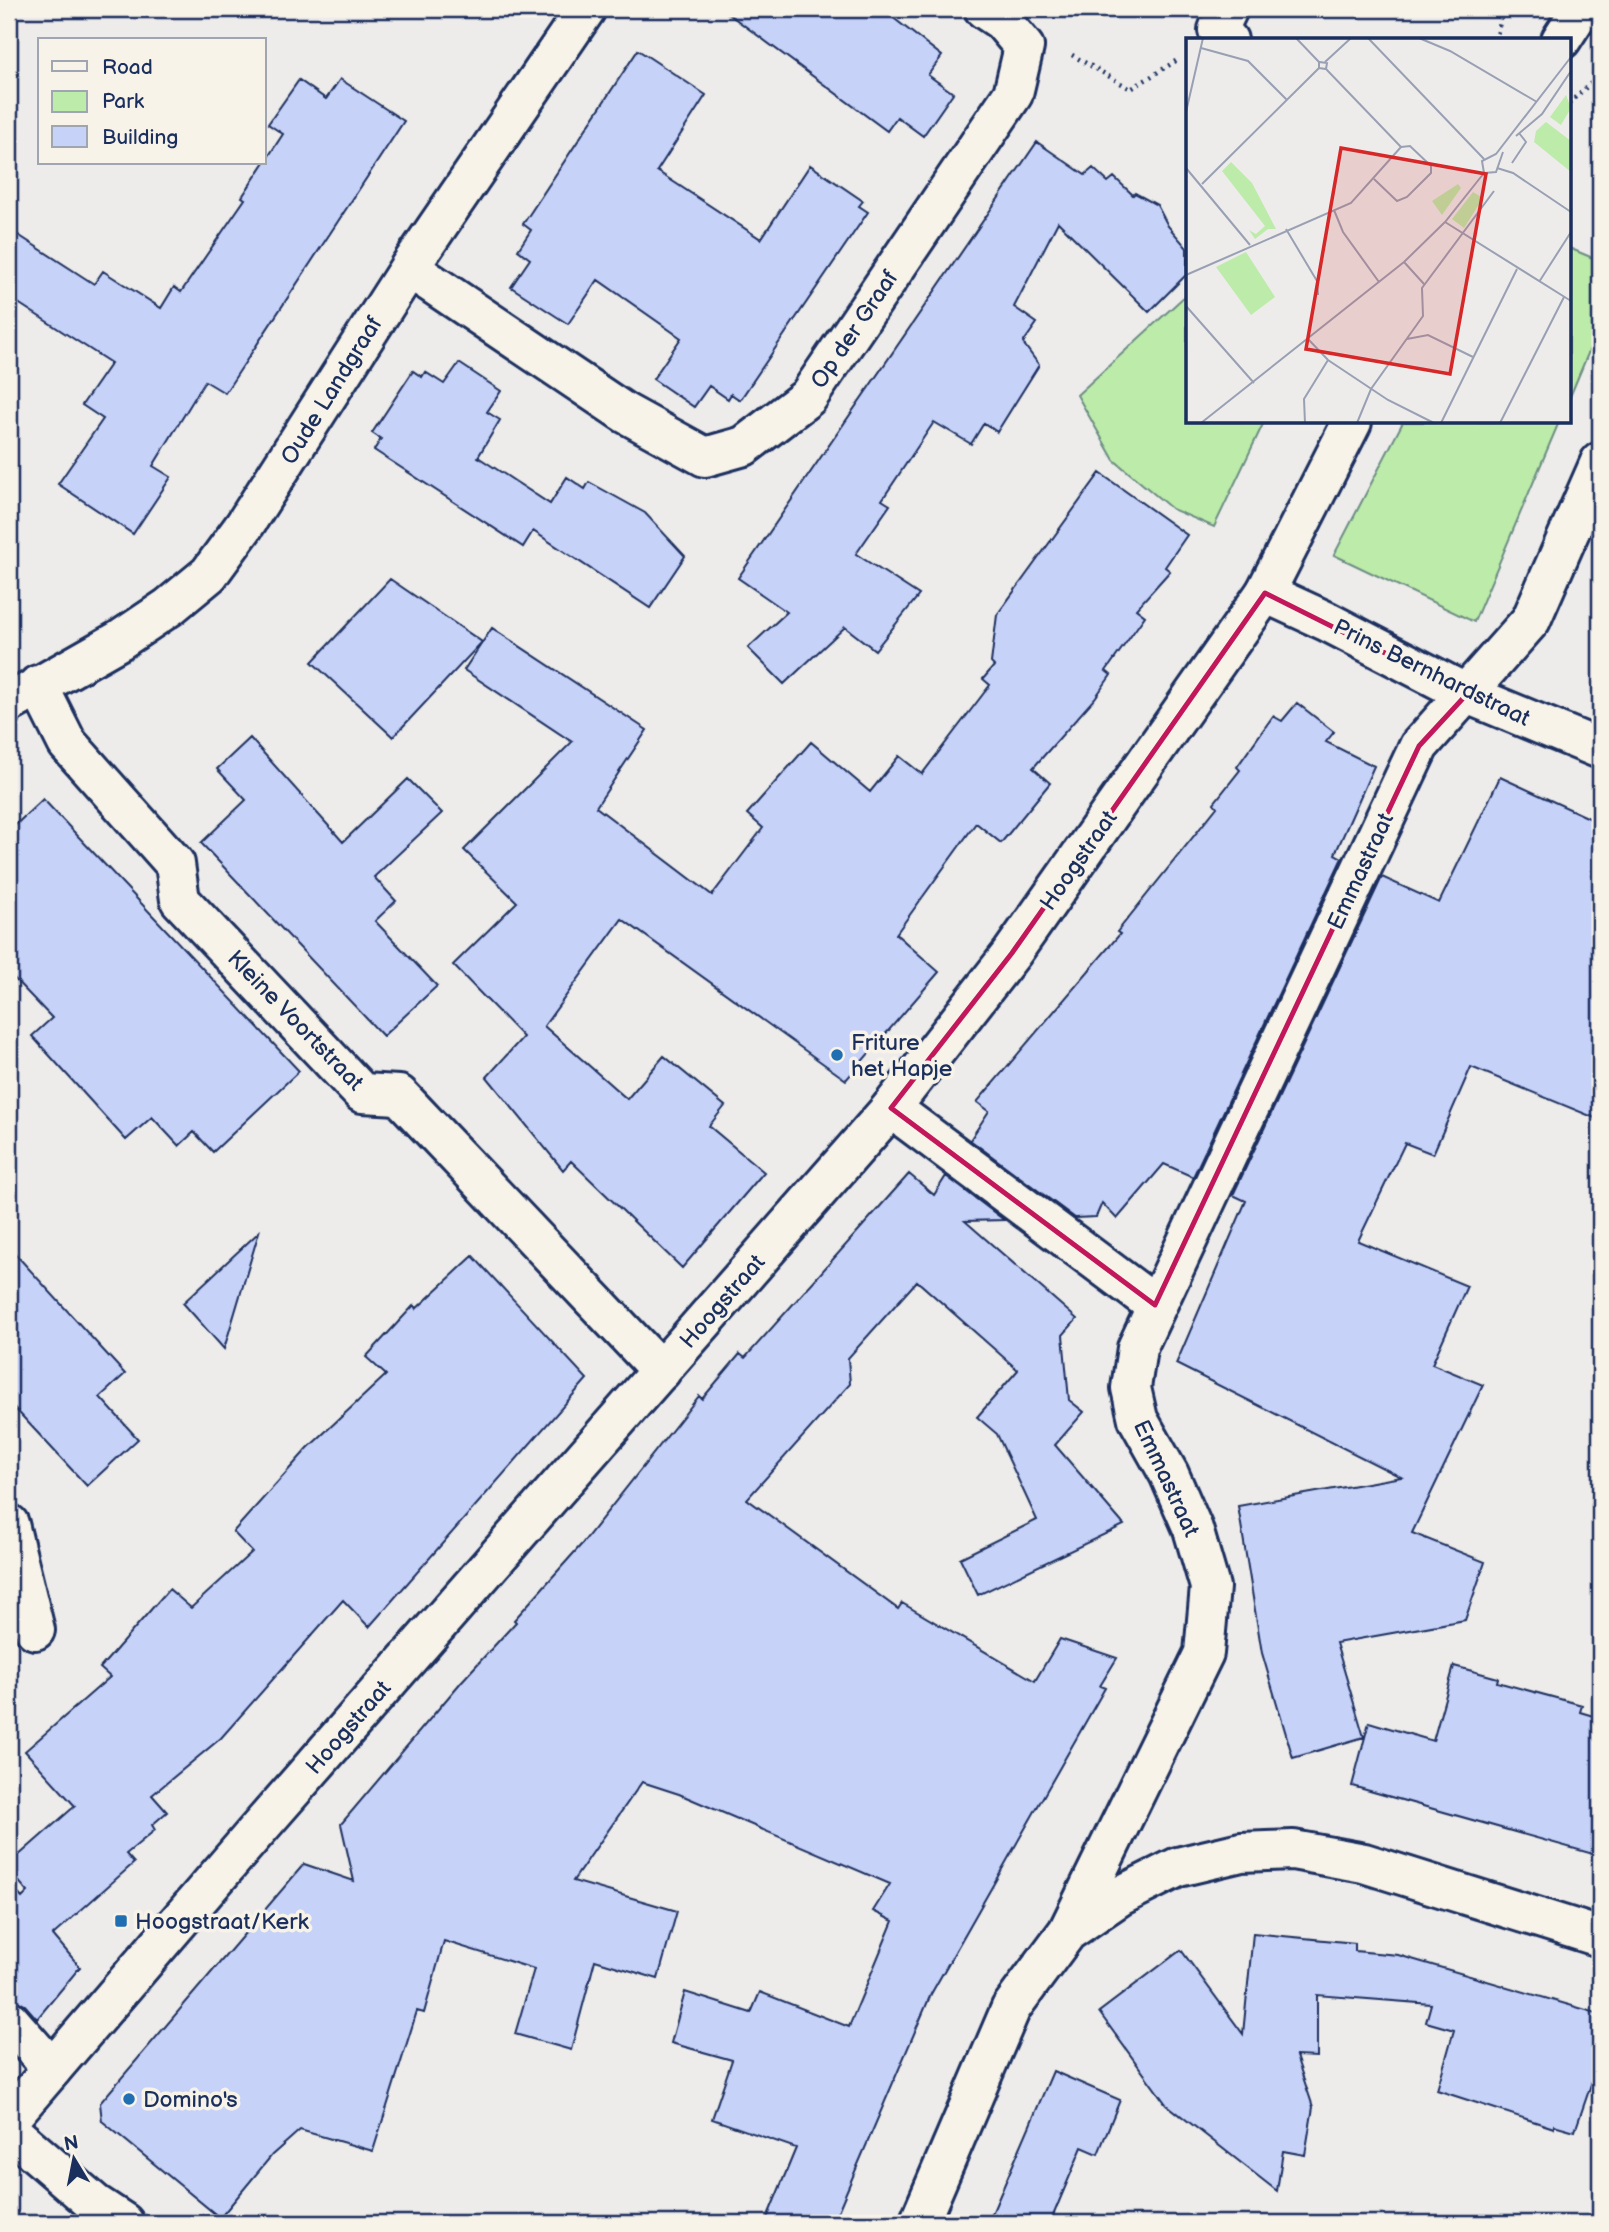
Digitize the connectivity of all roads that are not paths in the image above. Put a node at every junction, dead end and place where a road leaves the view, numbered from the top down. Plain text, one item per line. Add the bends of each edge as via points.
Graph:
1 (586, 9) edge
2 (984, 9) edge
3 (1228, 9) edge
4 (1581, 9) edge
5 (1226, 38) edge
6 (1562, 38) edge
7 (409, 268) junction
8 (1351, 424) edge
9 (1600, 462) edge
10 (1265, 593) junction
11 (24, 694) edge
12 (1466, 694) junction
13 (1600, 749) edge
14 (891, 1108) junction
15 (1155, 1305) junction
16 (660, 1371) junction
17 (9, 1524) edge
18 (35, 1630) dead end
19 (1068, 1931) junction
20 (1600, 1937) edge
21 (9, 2020) edge
22 (52, 2070) junction
23 (9, 2119) edge
24 (9, 2130) edge
25 (124, 2223) edge
26 (919, 2223) edge

1 - 7 street, Oude Landgraaf
2 - 7 street, Op der Graaf via 1002,21 1024,47 1013,94 808,397 744,446 705,457 625,413
3 - 5 street via 1217,30
4 - 6 street
7 - 11 street, Oude Landgraaf via 209,574 120,640
8 - 10 street, Hoogstraat
9 - 12 street, Emmastraat via 1531,620
10 - 12 street, Prins Bernhardstraat
10 - 14 street, Hoogstraat via 1012,953
11 - 16 street, Kleine Voortstraat via 175,864 180,900 362,1093 399,1095
12 - 13 street, Prins Bernhardstraat
12 - 15 street, Emmastraat via 1419,746
14 - 15 street
14 - 16 street, Hoogstraat
15 - 19 street, Emmastraat via 1137,1349 1131,1388 1138,1419 1193,1529 1210,1587 1204,1653
16 - 22 street, Hoogstraat
17 - 18 street
19 - 20 street via 1120,1896 1178,1867 1241,1852 1293,1850 1364,1863
19 - 26 street via 1011,2008
21 - 22 street
22 - 23 street, Hoogstraat
24 - 25 street

